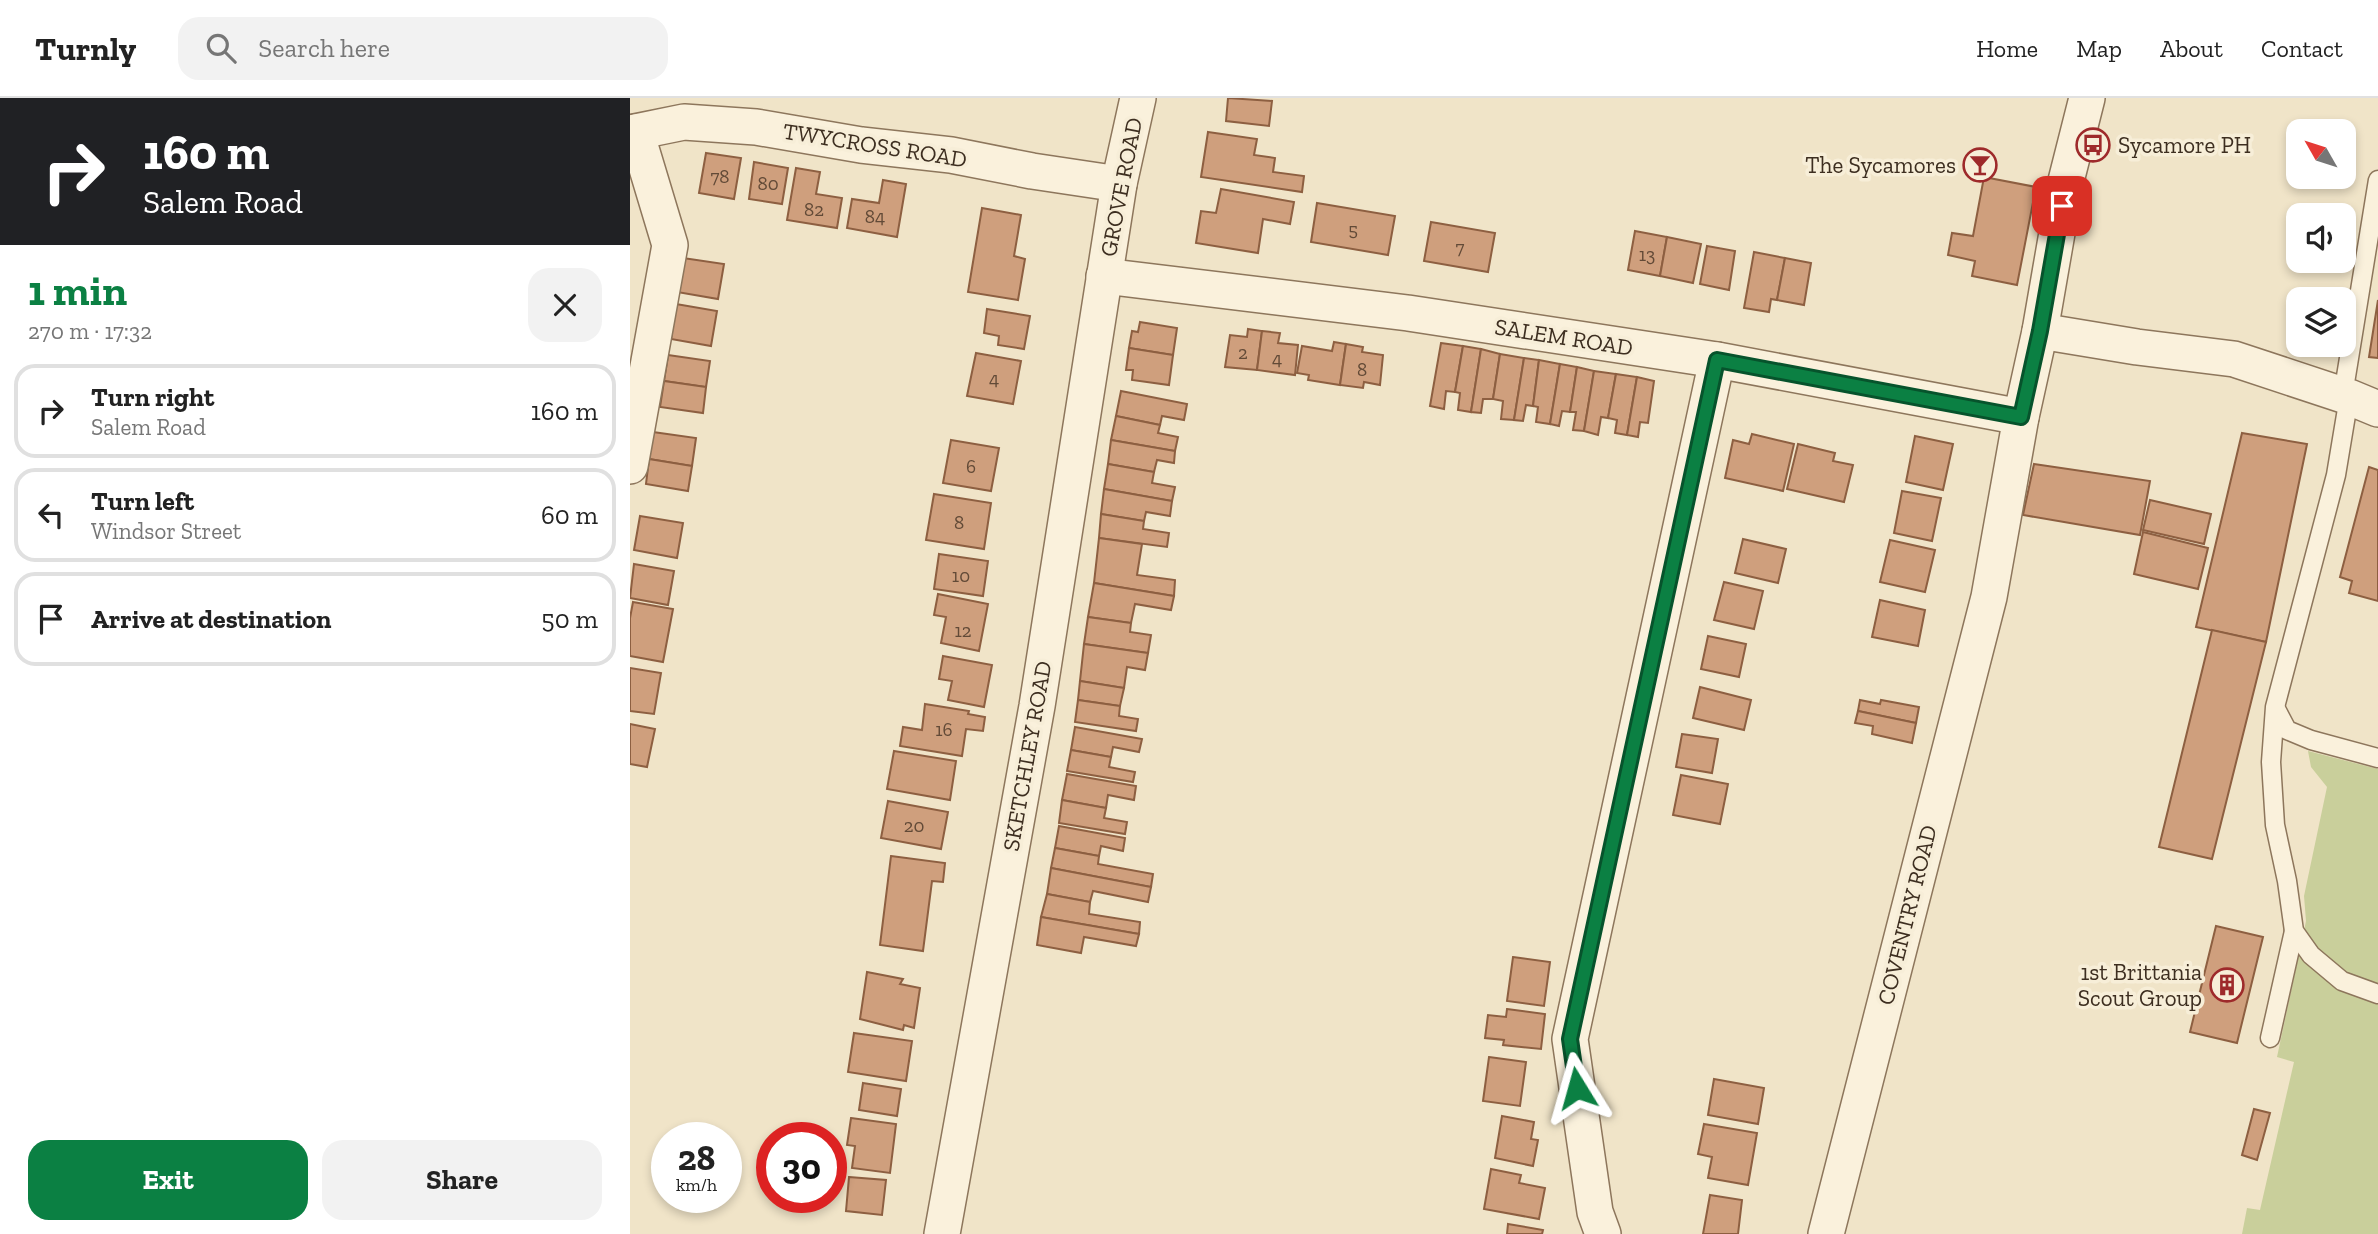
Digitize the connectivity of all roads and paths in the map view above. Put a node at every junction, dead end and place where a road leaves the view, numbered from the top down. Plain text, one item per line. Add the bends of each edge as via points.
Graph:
1 (1139, 98) edge
2 (2087, 98) edge
3 (633, 133) edge
4 (2378, 180) edge
5 (1119, 184) junction
6 (1104, 276) junction
7 (2040, 331) junction
8 (1717, 360) junction
9 (2357, 400) edge
10 (2021, 417) junction
11 (630, 466) edge
12 (2275, 708) junction
13 (2378, 758) edge
14 (2294, 931) junction
15 (2378, 994) edge
16 (2270, 1038) dead end
17 (942, 1234) edge
18 (1603, 1234) edge
19 (1826, 1234) edge

1 - 5 street, GROVE ROAD
2 - 7 street, COVENTRY ROAD via 2066,181
3 - 5 street, TWYCROSS ROAD via 684,122 756,127
3 - 11 street via 670,245
4 - 9 lane
5 - 6 street, GROVE ROAD
6 - 8 street, SALEM ROAD via 1409,313
6 - 17 street, SKETCHLEY ROAD via 1037,706
7 - 9 street via 2234,359
7 - 10 street, COVENTRY ROAD
8 - 10 street, SALEM ROAD
8 - 18 street via 1570,1039 1595,1212
9 - 12 lane
10 - 19 street, COVENTRY ROAD via 1989,597
12 - 13 lane via 2287,730
12 - 14 lane via 2271,762 2275,825
14 - 15 lane via 2311,955 2342,981
14 - 16 lane

